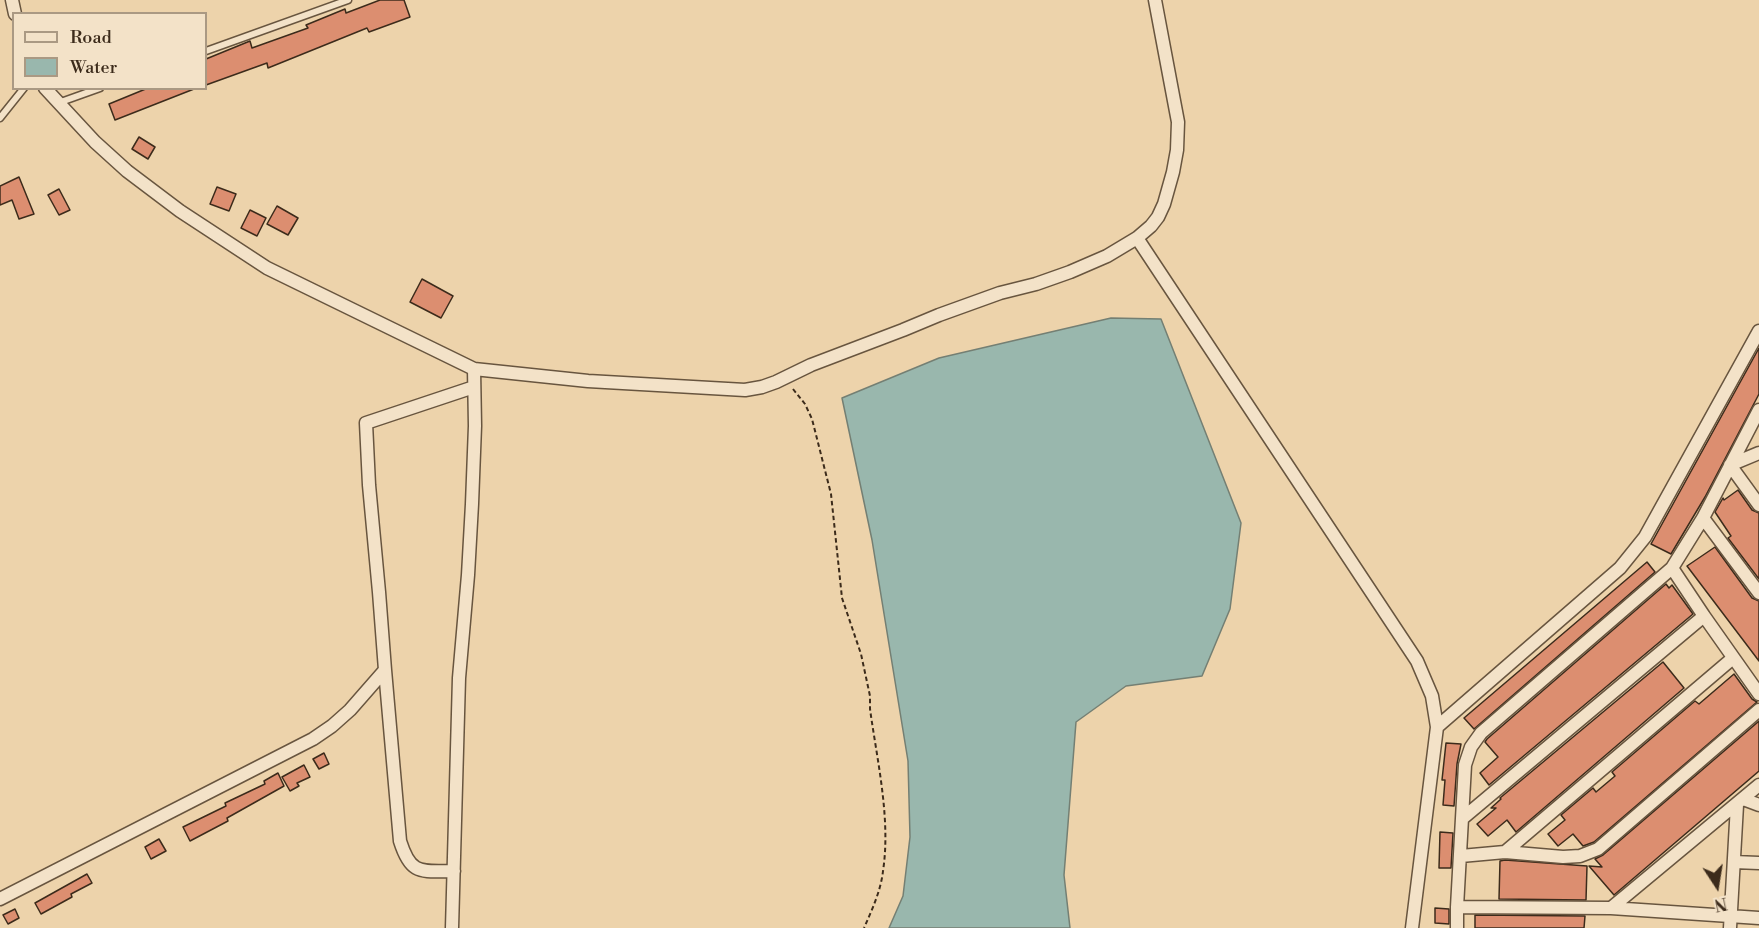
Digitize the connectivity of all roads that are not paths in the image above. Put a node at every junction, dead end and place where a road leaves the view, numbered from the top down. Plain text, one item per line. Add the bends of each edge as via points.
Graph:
1 (348, 0) edge
2 (1155, 0) edge
3 (207, 51) edge
4 (22, 90) edge
5 (47, 90) edge
6 (95, 90) edge
7 (58, 104) junction
8 (0, 118) edge
9 (1137, 238) junction
10 (1759, 331) edge
11 (474, 369) junction
12 (474, 387) junction
13 (1759, 410) edge
14 (1759, 453) edge
15 (1730, 465) junction
16 (1759, 506) edge
17 (1703, 518) junction
18 (1672, 568) junction
19 (1759, 593) edge
20 (1704, 616) junction
21 (1733, 658) junction
22 (385, 670) junction
23 (1759, 694) edge
24 (1759, 710) edge
25 (1437, 728) junction
26 (1759, 785) edge
27 (1740, 802) junction
28 (1759, 805) edge
29 (1463, 818) junction
30 (1505, 852) junction
31 (1461, 856) junction
32 (1734, 862) junction
33 (1759, 863) edge
34 (454, 871) junction
35 (0, 899) edge
36 (1457, 908) junction
37 (1611, 908) junction
38 (1759, 918) edge
39 (1730, 922) edge
40 (452, 928) edge
41 (1412, 928) edge
42 (1456, 928) edge

1 - 3 lane
2 - 9 street via 1178,122 1177,150 1164,204 1151,226
4 - 8 lane
5 - 7 street
6 - 7 lane
7 - 11 street via 127,171 267,268
9 - 11 street via 1070,272 930,318 762,387 692,388
9 - 25 street via 1417,661 1432,696
10 - 25 street via 1635,551
11 - 12 street
12 - 22 street via 366,423
12 - 34 street
13 - 15 street
14 - 15 street
15 - 16 street
15 - 17 street
17 - 18 street
17 - 19 street
18 - 20 street
18 - 29 street via 1481,733 1465,765
20 - 21 street
20 - 29 street
21 - 23 street
21 - 30 street
22 - 34 street via 400,841 405,856 414,868
22 - 35 street via 350,711 313,739
24 - 30 street via 1598,849 1563,857
25 - 41 street
26 - 27 street
27 - 28 street
27 - 32 street
27 - 37 street
29 - 31 street
30 - 31 street
31 - 36 street
32 - 33 street
32 - 39 street
34 - 40 street
36 - 37 street
36 - 42 street
37 - 39 street
38 - 39 street

